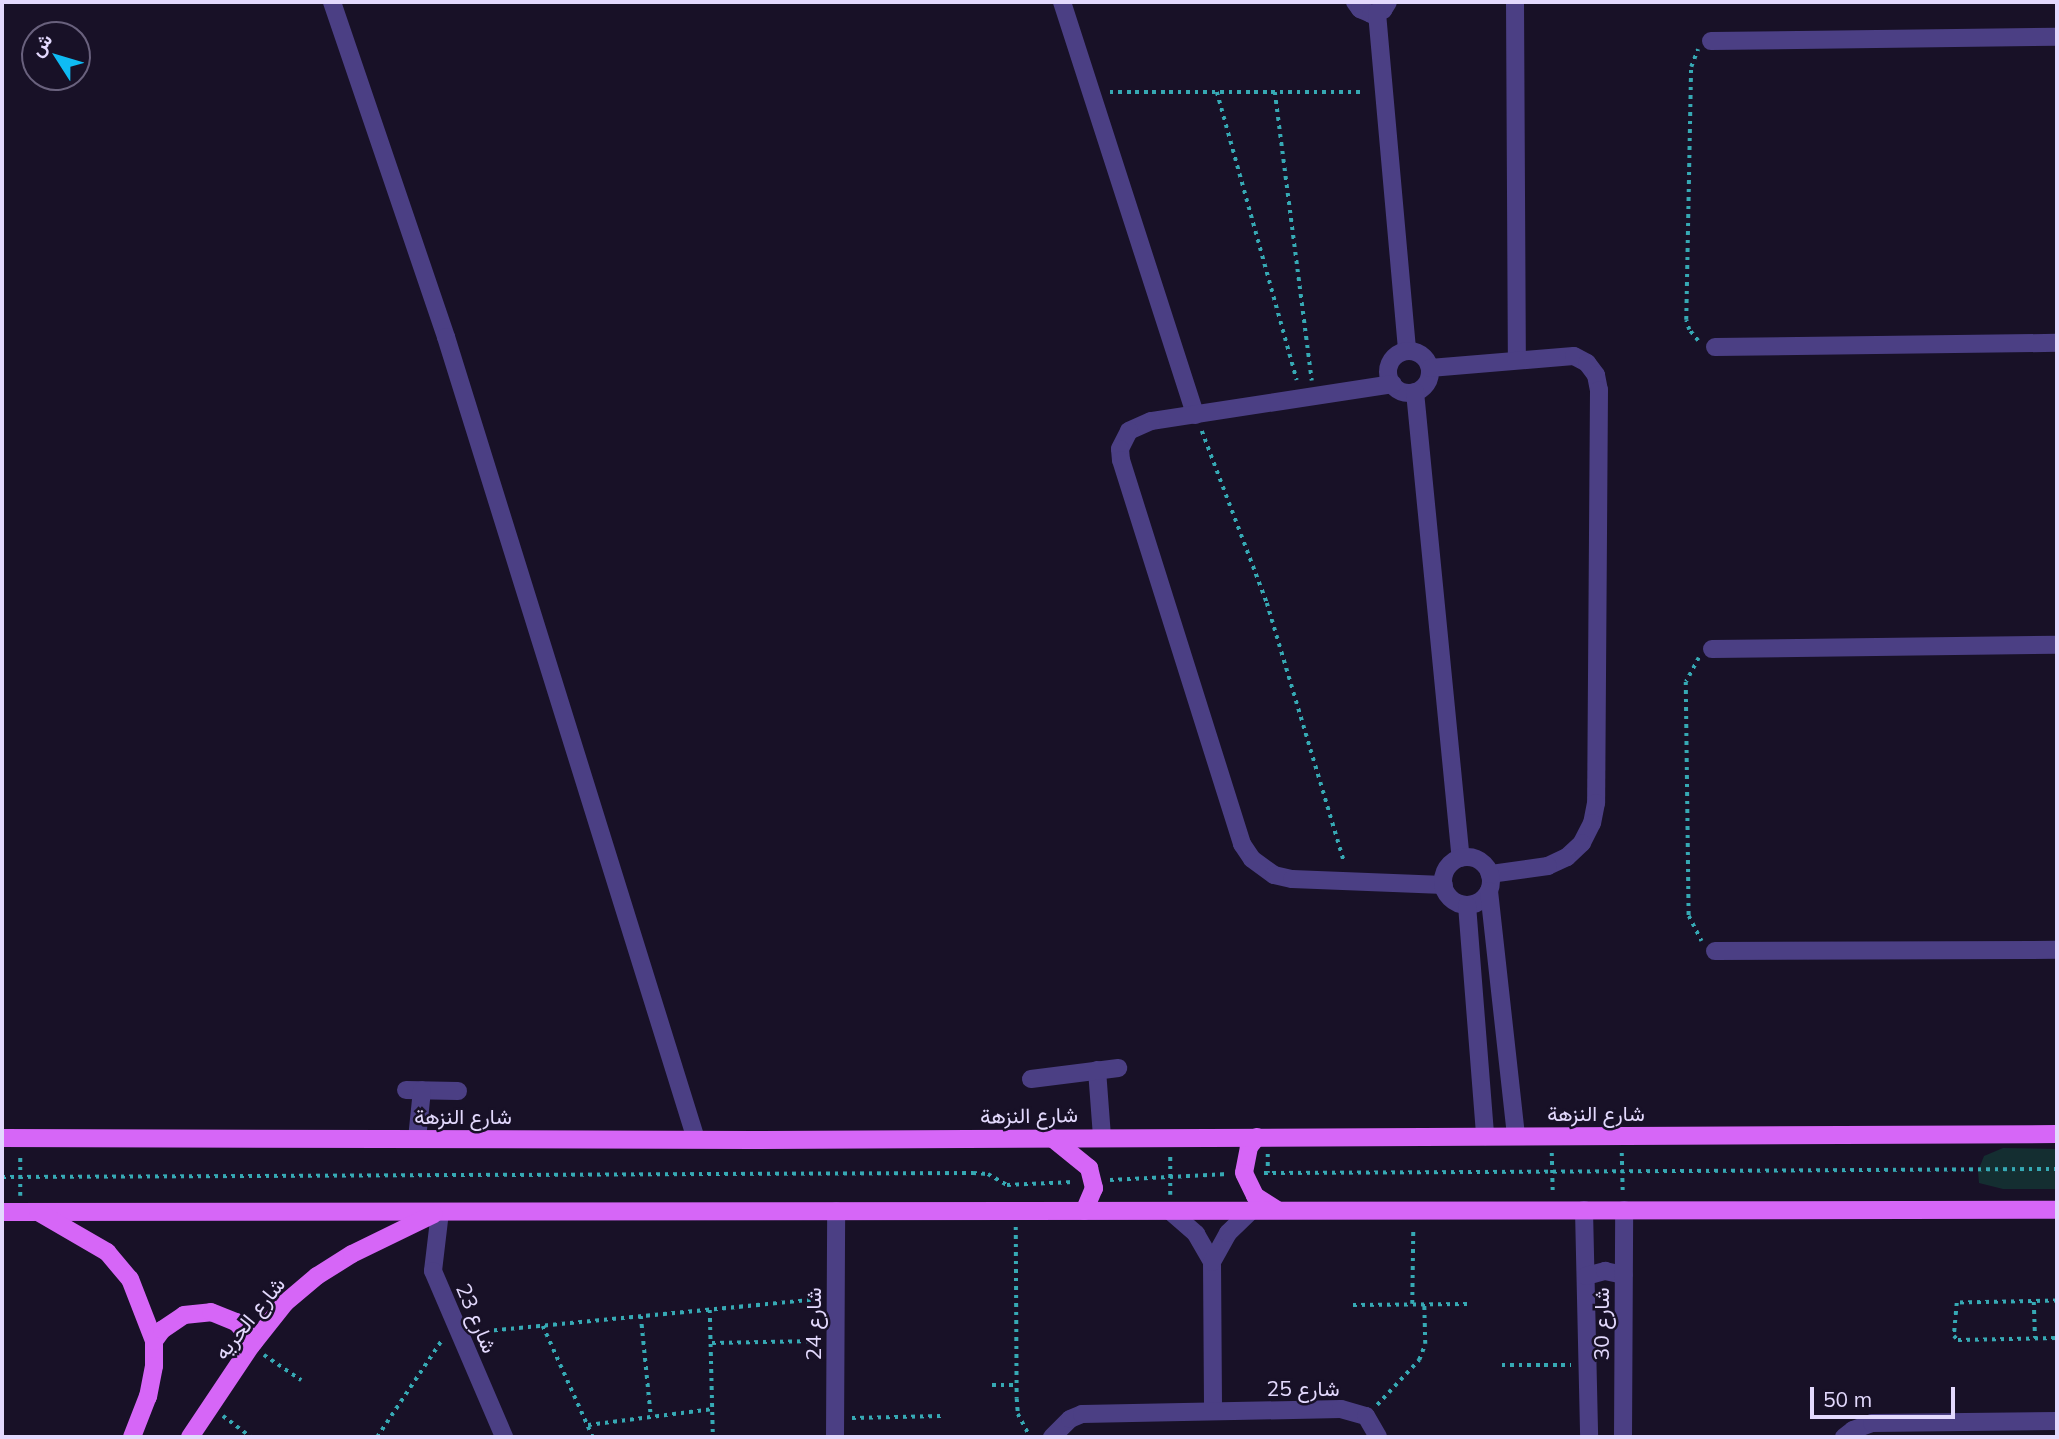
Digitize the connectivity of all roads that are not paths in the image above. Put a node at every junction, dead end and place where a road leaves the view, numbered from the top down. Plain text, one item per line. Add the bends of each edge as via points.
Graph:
1 (332, 2) edge
2 (1062, 2) edge
3 (1355, 2) edge
4 (1516, 2) edge
5 (1383, 7) edge
6 (2057, 37) edge
7 (1711, 41) road end
8 (2057, 342) edge
9 (1715, 347) road end
10 (1407, 351) junction
11 (1517, 359) junction
12 (1430, 368) junction
13 (1393, 384) junction
14 (1415, 392) junction
15 (1195, 415) junction
16 (2057, 645) edge
17 (1712, 649) road end
18 (1461, 858) junction
19 (1489, 883) junction
20 (1444, 885) junction
21 (1467, 905) junction
22 (2057, 950) edge
23 (1715, 951) road end
24 (1118, 1068) dead end
25 (1097, 1070) junction
26 (1031, 1079) dead end
27 (458, 1091) dead end
28 (2057, 1134) edge
29 (1485, 1136) junction
30 (1516, 1136) junction
31 (1102, 1137) junction
32 (1257, 1137) junction
33 (2, 1138) edge
34 (1052, 1138) junction
35 (417, 1139) junction
36 (696, 1139) junction
37 (1277, 1210) junction
38 (1584, 1210) junction
39 (1624, 1210) junction
40 (2057, 1210) edge
41 (836, 1211) junction
42 (1084, 1211) junction
43 (1170, 1211) junction
44 (1251, 1211) junction
45 (20, 1212) edge
46 (439, 1212) junction
47 (1212, 1262) junction
48 (1624, 1275) junction
49 (1586, 1276) junction
50 (154, 1341) junction
51 (252, 1344) junction
52 (1213, 1411) junction
53 (2057, 1421) edge
54 (192, 1436) edge
55 (132, 1437) edge
56 (504, 1437) edge
57 (835, 1437) edge
58 (1052, 1437) edge
59 (1378, 1437) edge
60 (1589, 1437) edge
61 (1623, 1437) edge
62 (1844, 1437) edge

1 - 36 street via 446,337
2 - 15 street
3 - 5 street via 1365,12
4 - 11 street
5 - 10 street via 1384,92
6 - 7 street
8 - 9 street
10 - 12 street via 1422,356
10 - 13 street via 1390,364
11 - 12 street
11 - 19 street via 1574,356 1596,375 1599,390 1596,803 1587,833 1567,857
12 - 14 street via 1427,383
13 - 14 street via 1402,392
13 - 15 street
14 - 18 street
15 - 20 street via 1151,421 1129,431 1120,449 1121,460 1242,844 1252,859 1274,875
16 - 17 street
18 - 19 street via 1479,860
18 - 20 street via 1447,868
19 - 21 street via 1476,903
19 - 30 street
20 - 21 street via 1452,900
21 - 29 street
22 - 23 street
24 - 25 street
25 - 26 street
25 - 31 street
27 - 35 street via 414,1090
28 - 30 main road, شارع النزهة
29 - 30 main road, شارع النزهة
29 - 32 main road, شارع النزهة
31 - 32 main road, شارع النزهة
31 - 34 main road, شارع النزهة
32 - 37 main road via 1249,1147 1244,1173 1255,1196
33 - 35 main road, شارع النزهة
34 - 36 main road, شارع النزهة
34 - 42 main road via 1089,1168 1094,1188
35 - 36 main road, شارع النزهة
37 - 38 main road
37 - 44 main road
38 - 39 main road
38 - 49 street, شارع 30
39 - 40 main road
39 - 48 street, شارع 30
41 - 42 main road
41 - 46 main road
41 - 57 street, شارع 24
42 - 43 main road
43 - 44 main road
43 - 47 street via 1196,1234
44 - 47 street via 1228,1233
45 - 46 main road
45 - 50 main road via 107,1252 130,1279
46 - 51 main road, شارع الحريه via 317,1276 285,1303
46 - 56 street, شارع 23 via 433,1270
47 - 52 street
48 - 49 street via 1605,1271
48 - 61 street, شارع 30
49 - 60 street, شارع 30
50 - 51 main road via 184,1315 211,1312 236,1322
50 - 55 main road via 148,1396
51 - 54 main road, شارع الحريه
52 - 58 street, شارع 25 via 1082,1414
52 - 59 street, شارع 25 via 1340,1409 1366,1416
53 - 62 street via 1872,1423

